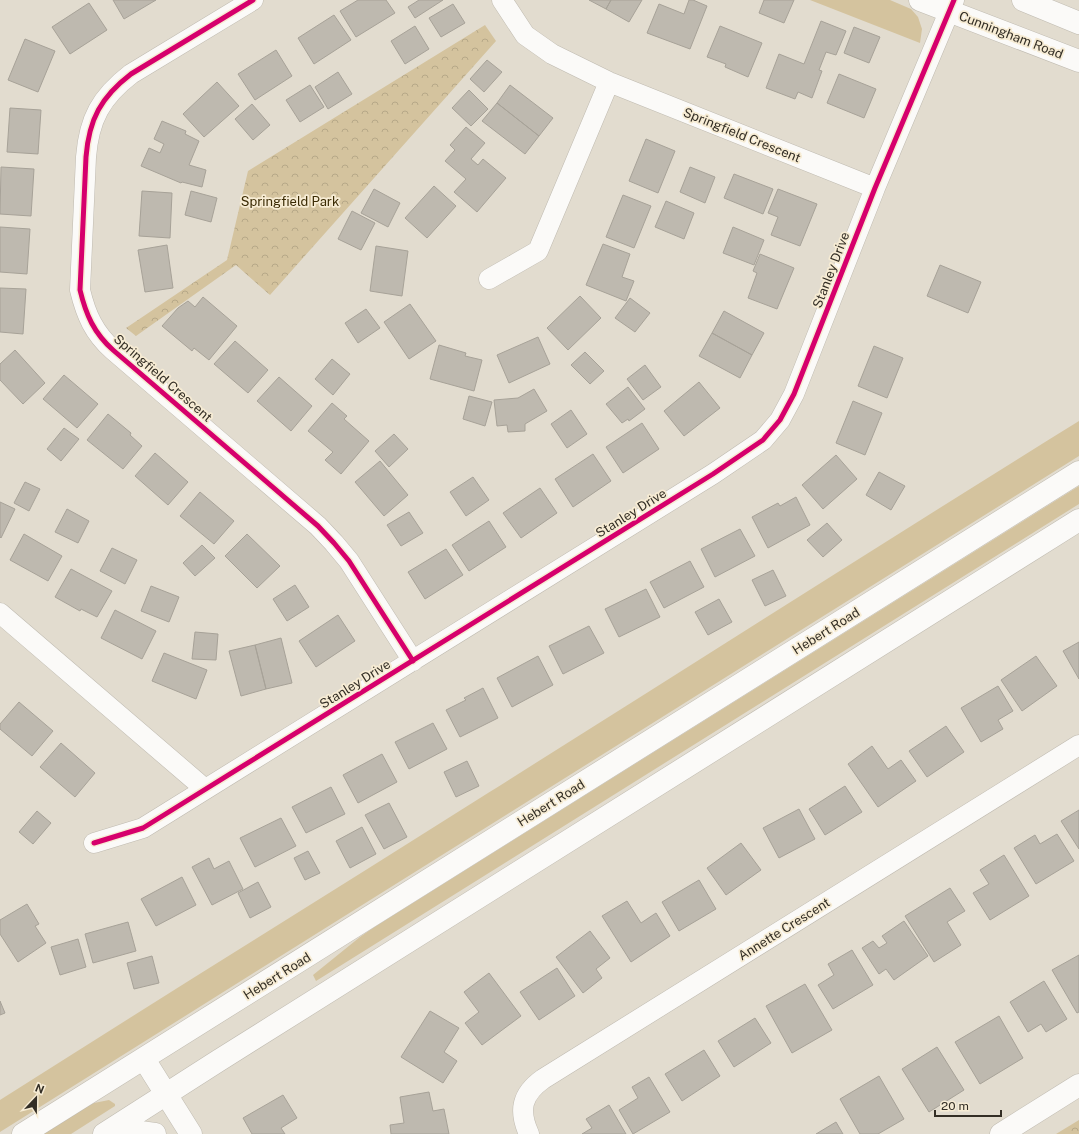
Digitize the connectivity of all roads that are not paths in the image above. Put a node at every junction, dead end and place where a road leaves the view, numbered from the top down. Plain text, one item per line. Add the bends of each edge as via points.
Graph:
1 (253, 0) edge
2 (502, 0) edge
3 (920, 0) edge
4 (1023, 0) edge
5 (951, 6) edge
6 (1079, 22) edge
7 (1079, 61) edge
8 (608, 82) junction
9 (875, 188) junction
10 (489, 279) dead end
11 (1079, 472) edge
12 (1079, 520) edge
13 (0, 613) edge
14 (413, 661) junction
15 (1079, 745) edge
16 (205, 789) junction
17 (94, 843) dead end
18 (144, 1059) junction
19 (1079, 1085) edge
20 (166, 1094) junction
21 (23, 1134) edge
22 (104, 1134) edge
23 (131, 1134) edge
24 (155, 1134) edge
25 (191, 1134) edge
26 (528, 1134) edge
27 (1001, 1134) edge

1 - 14 street, Springfield Crescent via 131,74 108,94 100,106 92,122 86,157 80,290 89,319 106,344 318,526 334,543
2 - 8 street, Springfield Crescent via 525,35 552,54
3 - 5 main road, Cunningham Road
4 - 6 main road
5 - 7 main road, Cunningham Road
5 - 9 street, Stanley Drive
8 - 9 street, Springfield Crescent
8 - 10 street via 538,251
9 - 14 street, Stanley Drive via 794,394 780,420 763,440 713,474
11 - 18 main road, Hebert Road
12 - 20 main road
13 - 16 street
14 - 16 street, Stanley Drive
15 - 26 street, Annette Crescent via 536,1084 527,1096 522,1113
16 - 17 street, Stanley Drive via 143,828
18 - 20 main road
18 - 21 main road, Hebert Road
19 - 27 main road
20 - 22 main road
20 - 25 main road
23 - 24 main road

